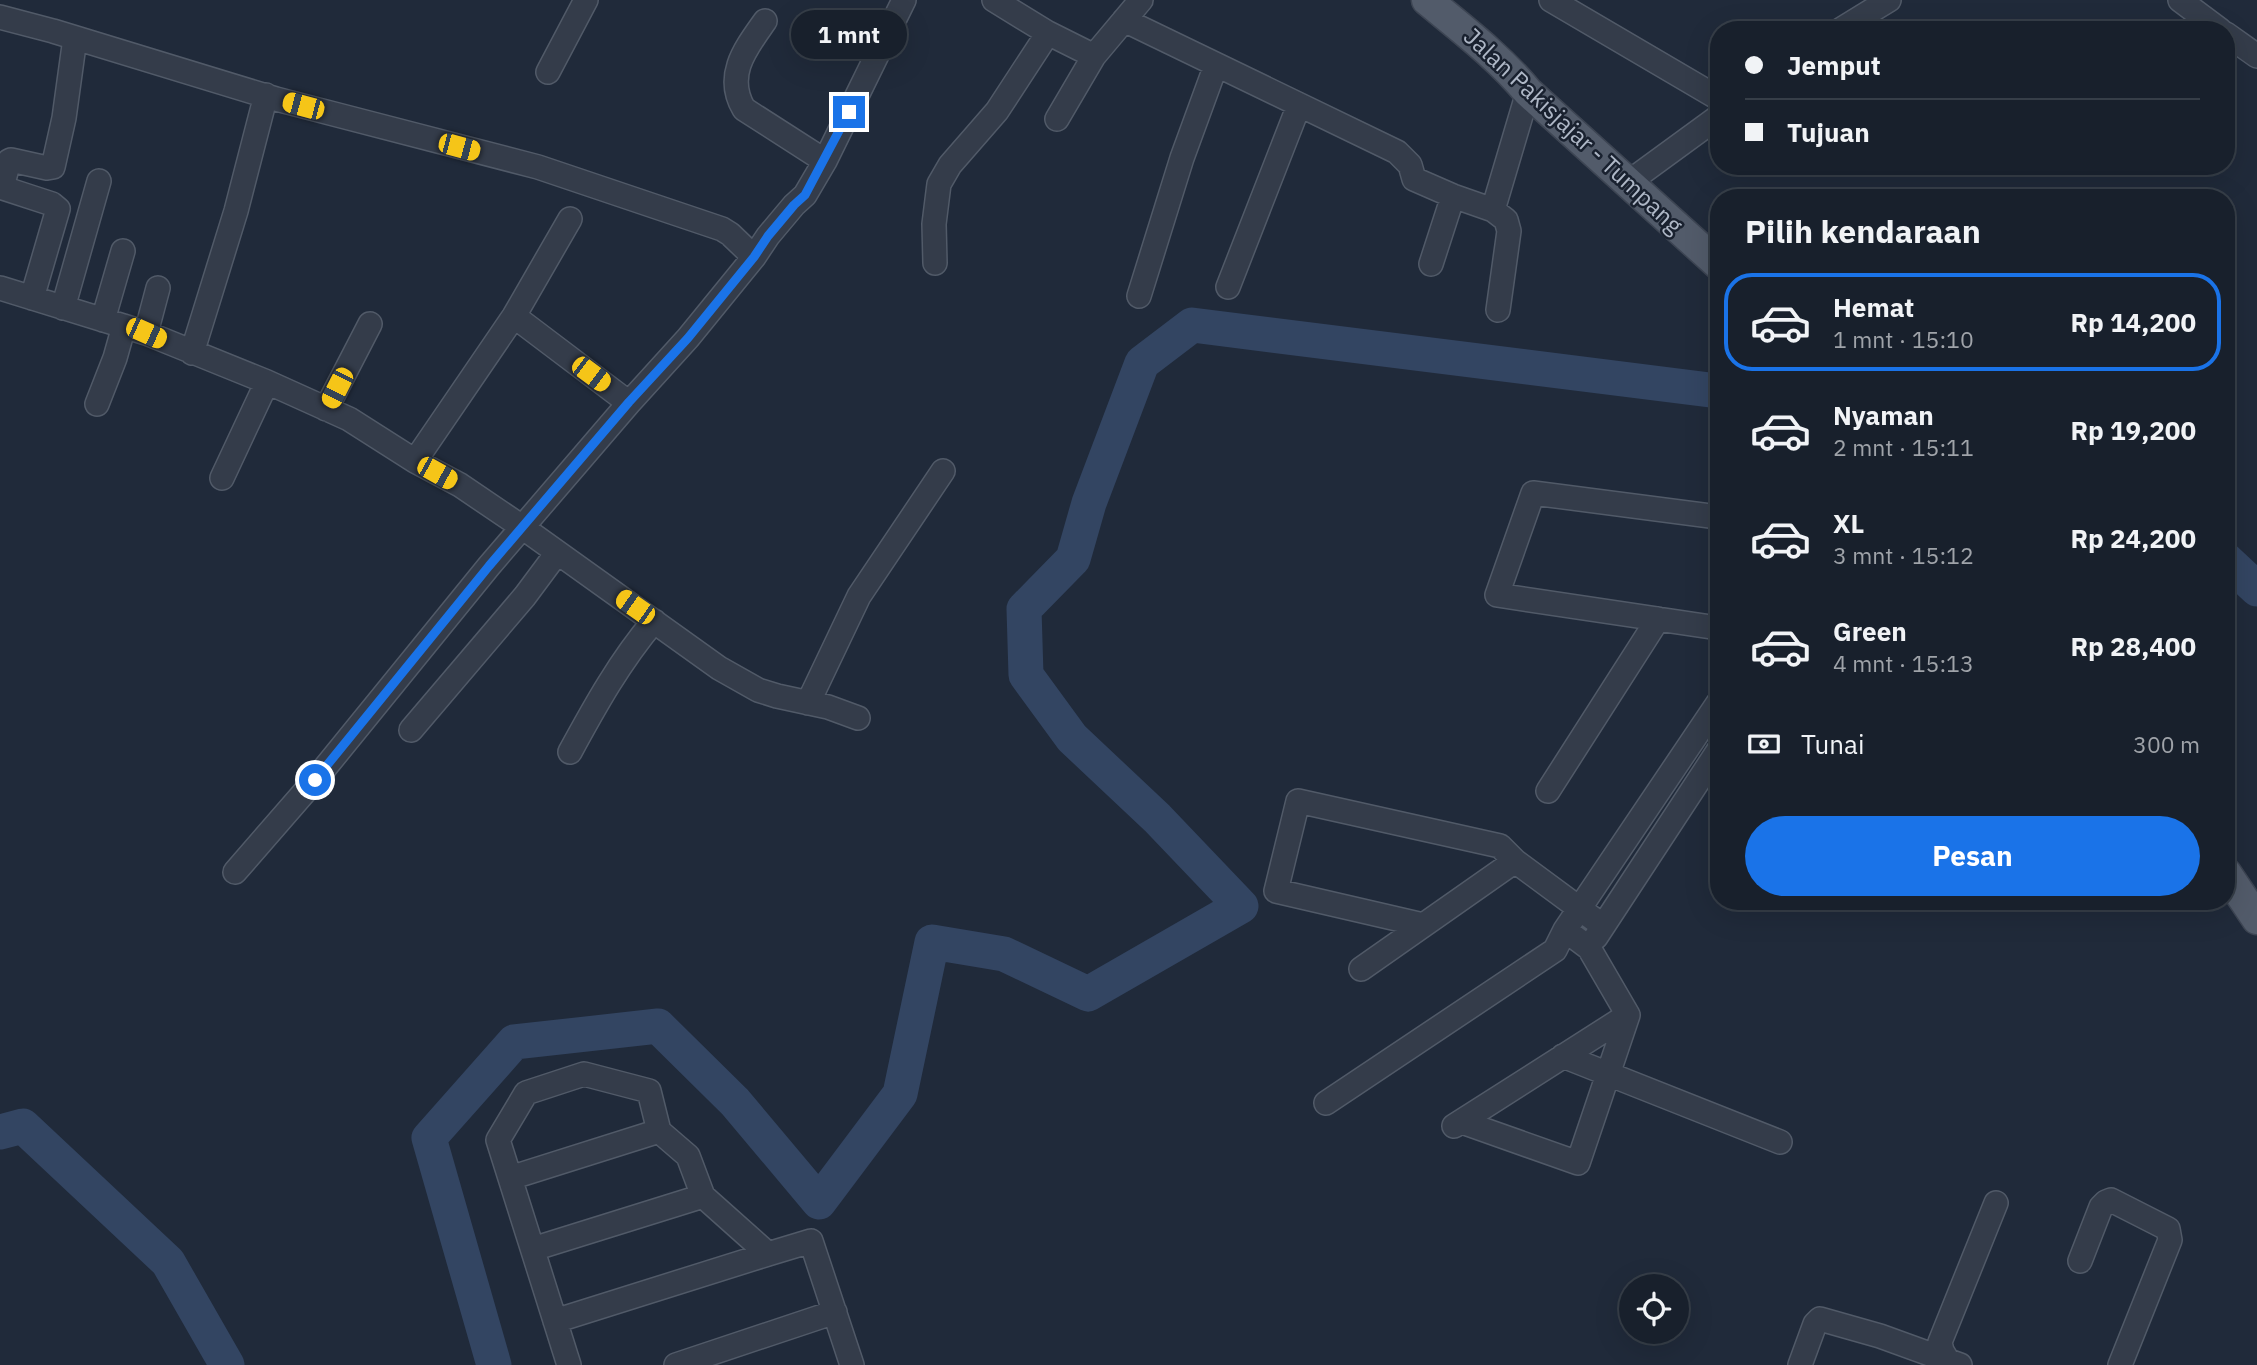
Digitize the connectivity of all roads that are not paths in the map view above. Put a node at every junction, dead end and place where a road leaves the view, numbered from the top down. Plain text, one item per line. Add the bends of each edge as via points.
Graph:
1 (586, 0) edge
2 (904, 0) edge
3 (994, 0) edge
4 (1141, 0) edge
5 (1427, 0) edge
6 (1551, 0) edge
7 (1889, 0) edge
8 (2182, 0) edge
9 (0, 17) edge
10 (1124, 20) junction
11 (765, 21) dead end
12 (1855, 21) edge
13 (2209, 21) edge
14 (1048, 33) junction
15 (75, 38) junction
16 (2235, 40) edge
17 (1094, 56) junction
18 (2257, 56) edge
19 (1216, 65) junction
20 (548, 72) dead end
21 (1528, 92) junction
22 (1710, 93) edge
23 (266, 95) junction
24 (1299, 105) junction
25 (1057, 120) dead end
26 (1710, 123) edge
27 (825, 161) junction
28 (99, 181) dead end
29 (1629, 182) junction
30 (1, 187) edge
31 (1453, 197) junction
32 (1493, 210) junction
33 (570, 219) dead end
34 (123, 251) dead end
35 (754, 257) junction
36 (1710, 257) edge
37 (935, 263) dead end
38 (1431, 264) dead end
39 (1228, 287) dead end
40 (0, 288) edge
41 (158, 288) dead end
42 (1139, 296) dead end
43 (32, 298) junction
44 (63, 308) junction
45 (1498, 310) dead end
46 (514, 316) junction
47 (113, 323) junction
48 (370, 324) dead end
49 (146, 333) junction
50 (192, 353) junction
51 (267, 382) junction
52 (629, 402) junction
53 (97, 404) dead end
54 (326, 409) junction
55 (415, 461) junction
56 (943, 471) dead end
57 (222, 478) dead end
58 (1710, 516) edge
59 (522, 527) junction
60 (557, 553) junction
61 (1658, 619) junction
62 (654, 621) junction
63 (1710, 627) edge
64 (808, 703) junction
65 (858, 718) dead end
66 (411, 730) dead end
67 (1710, 730) edge
68 (569, 752) dead end
69 (1710, 763) edge
70 (1548, 790) dead end
71 (1625, 841) junction
72 (1648, 856) junction
73 (1515, 861) junction
74 (235, 872) dead end
75 (2235, 886) edge
76 (1579, 908) junction
77 (2257, 919) edge
78 (1423, 925) junction
79 (1603, 926) junction
80 (1565, 930) junction
81 (1589, 948) junction
82 (1360, 969) dead end
83 (1628, 1014) junction
84 (1563, 1056) junction
85 (1609, 1073) junction
86 (1326, 1103) dead end
87 (659, 1131) junction
88 (1780, 1142) dead end
89 (510, 1178) junction
90 (703, 1196) junction
91 (1996, 1203) dead end
92 (533, 1249) junction
93 (768, 1254) junction
94 (2080, 1261) dead end
95 (835, 1312) junction
96 (555, 1321) junction
97 (1910, 1356) edge
98 (1951, 1364) edge
99 (569, 1365) edge
100 (676, 1365) edge
101 (852, 1365) edge
102 (1800, 1365) edge
103 (2120, 1365) edge

1 - 20 street
2 - 27 street
3 - 14 street
4 - 10 street
5 - 21 main road, Jalan Pakisjajar - Tumpang via 1473,37
6 - 22 street
7 - 12 street
8 - 13 street
9 - 15 street
10 - 17 street
10 - 19 street
11 - 27 street via 742,54 737,97 744,109
14 - 17 street
14 - 37 street via 997,111 950,164 939,184
15 - 23 street
15 - 30 street via 53,167 11,160
16 - 18 street
17 - 25 street
19 - 24 street
19 - 42 street
21 - 29 main road, Jalan Pakisjajar - Tumpang
21 - 32 street
23 - 35 street via 564,176 722,229
23 - 50 street
24 - 31 street via 1396,152 1410,165 1414,179
24 - 39 street
26 - 29 street
27 - 35 street via 805,195
28 - 44 street
29 - 36 main road, Jalan Pakisjajar - Tumpang
30 - 43 street via 58,209
31 - 32 street
31 - 38 street
32 - 45 street via 1506,220 1509,231
33 - 46 street
34 - 47 street
35 - 52 street
40 - 43 street
41 - 49 street
43 - 44 street
44 - 47 street
46 - 52 street
46 - 55 street
47 - 49 street
47 - 53 street via 115,358
48 - 54 street
49 - 50 street
50 - 51 street
51 - 54 street
51 - 57 street
52 - 59 street
54 - 55 street
55 - 59 street
56 - 64 street via 859,596
58 - 61 street via 1532,493 1497,595
59 - 60 street
59 - 74 street
60 - 62 street
60 - 66 street
61 - 63 street
61 - 70 street
62 - 64 street via 758,690
62 - 68 street via 606,687
64 - 65 street
67 - 71 street
69 - 72 street
71 - 72 street
71 - 76 street
72 - 79 street
73 - 76 street
73 - 78 street
73 - 78 street via 1500,846 1298,801 1276,891
75 - 77 main road
76 - 79 street
76 - 80 street
78 - 82 street
79 - 81 street
80 - 81 street
80 - 86 street via 1555,950
81 - 83 street
83 - 84 street
83 - 85 street
84 - 85 street
84 - 85 street via 1458,1124 1578,1163
85 - 88 street
87 - 89 street
87 - 89 street via 649,1091 584,1074 526,1093 498,1140
87 - 90 street via 688,1156
89 - 92 street
90 - 92 street
90 - 93 street
91 - 98 street via 1940,1342
92 - 96 street
93 - 95 street via 811,1241
93 - 96 street
94 - 103 street via 2102,1207 2111,1200 2168,1229 2170,1240
95 - 100 street
95 - 101 street
96 - 99 street
97 - 98 street
97 - 102 street via 1880,1336 1820,1319

